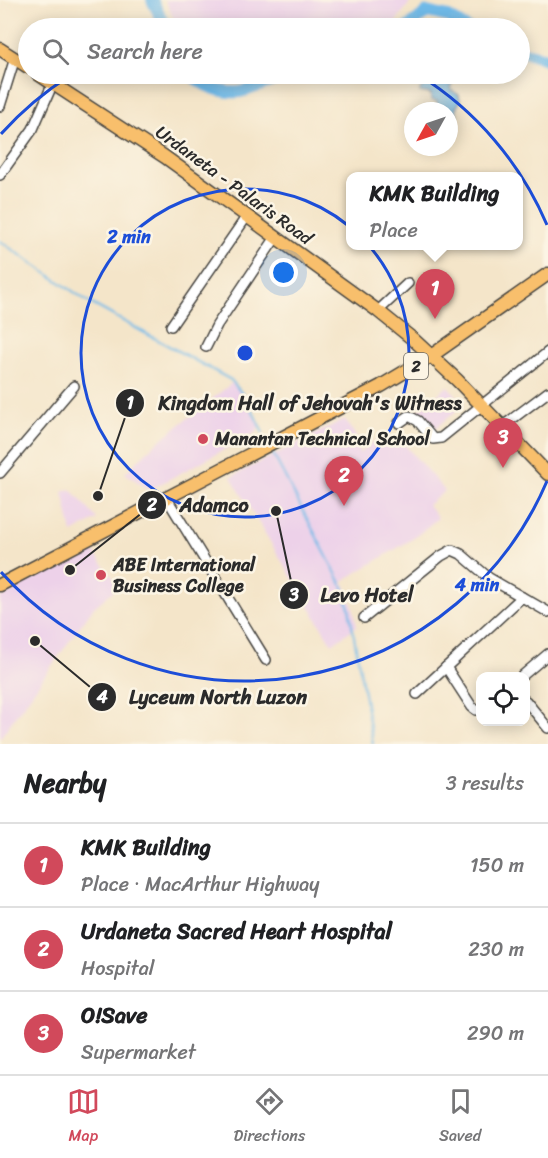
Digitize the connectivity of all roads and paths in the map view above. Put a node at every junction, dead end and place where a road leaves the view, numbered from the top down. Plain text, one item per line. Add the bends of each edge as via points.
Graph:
1 (0, 49) edge
2 (15, 58) junction
3 (18, 60) edge
4 (53, 84) edge
5 (55, 84) edge
6 (0, 106) edge
7 (0, 176) edge
8 (247, 216) junction
9 (276, 237) junction
10 (548, 274) edge
11 (408, 283) dead end
12 (378, 311) junction
13 (171, 326) dead end
14 (206, 347) dead end
15 (548, 352) edge
16 (431, 356) junction
17 (74, 387) dead end
18 (548, 392) edge
19 (482, 404) junction
20 (399, 423) dead end
21 (503, 426) junction
22 (0, 473) edge
23 (548, 473) edge
24 (166, 497) junction
25 (0, 585) edge
26 (522, 597) junction
27 (548, 612) edge
28 (364, 618) dead end
29 (548, 654) edge
30 (266, 660) dead end
31 (446, 668) junction
32 (527, 672) edge
33 (417, 694) dead end
34 (530, 707) edge
35 (476, 710) edge
36 (548, 728) edge

1 - 2 main road
2 - 3 main road
2 - 6 street
4 - 7 street via 33,129
5 - 8 main road, Urdaneta - Palaris Road
8 - 9 main road, Urdaneta - Palaris Road
8 - 13 street
9 - 12 main road, Urdaneta - Palaris Road
9 - 14 street
10 - 16 main road, 2
11 - 12 street
12 - 16 main road, Urdaneta - Palaris Road
15 - 19 street
16 - 19 main road, Urdaneta - Palaris Road
16 - 24 main road, 2
17 - 22 street
18 - 21 street
19 - 20 street via 438,439 433,439 414,417
19 - 21 main road, Urdaneta - Palaris Road
21 - 23 main road, Urdaneta - Palaris Road
24 - 25 main road, 2
24 - 30 street
26 - 27 street
26 - 28 street via 485,576 452,550
26 - 31 street
29 - 32 street
31 - 33 street
31 - 35 street
34 - 36 street

